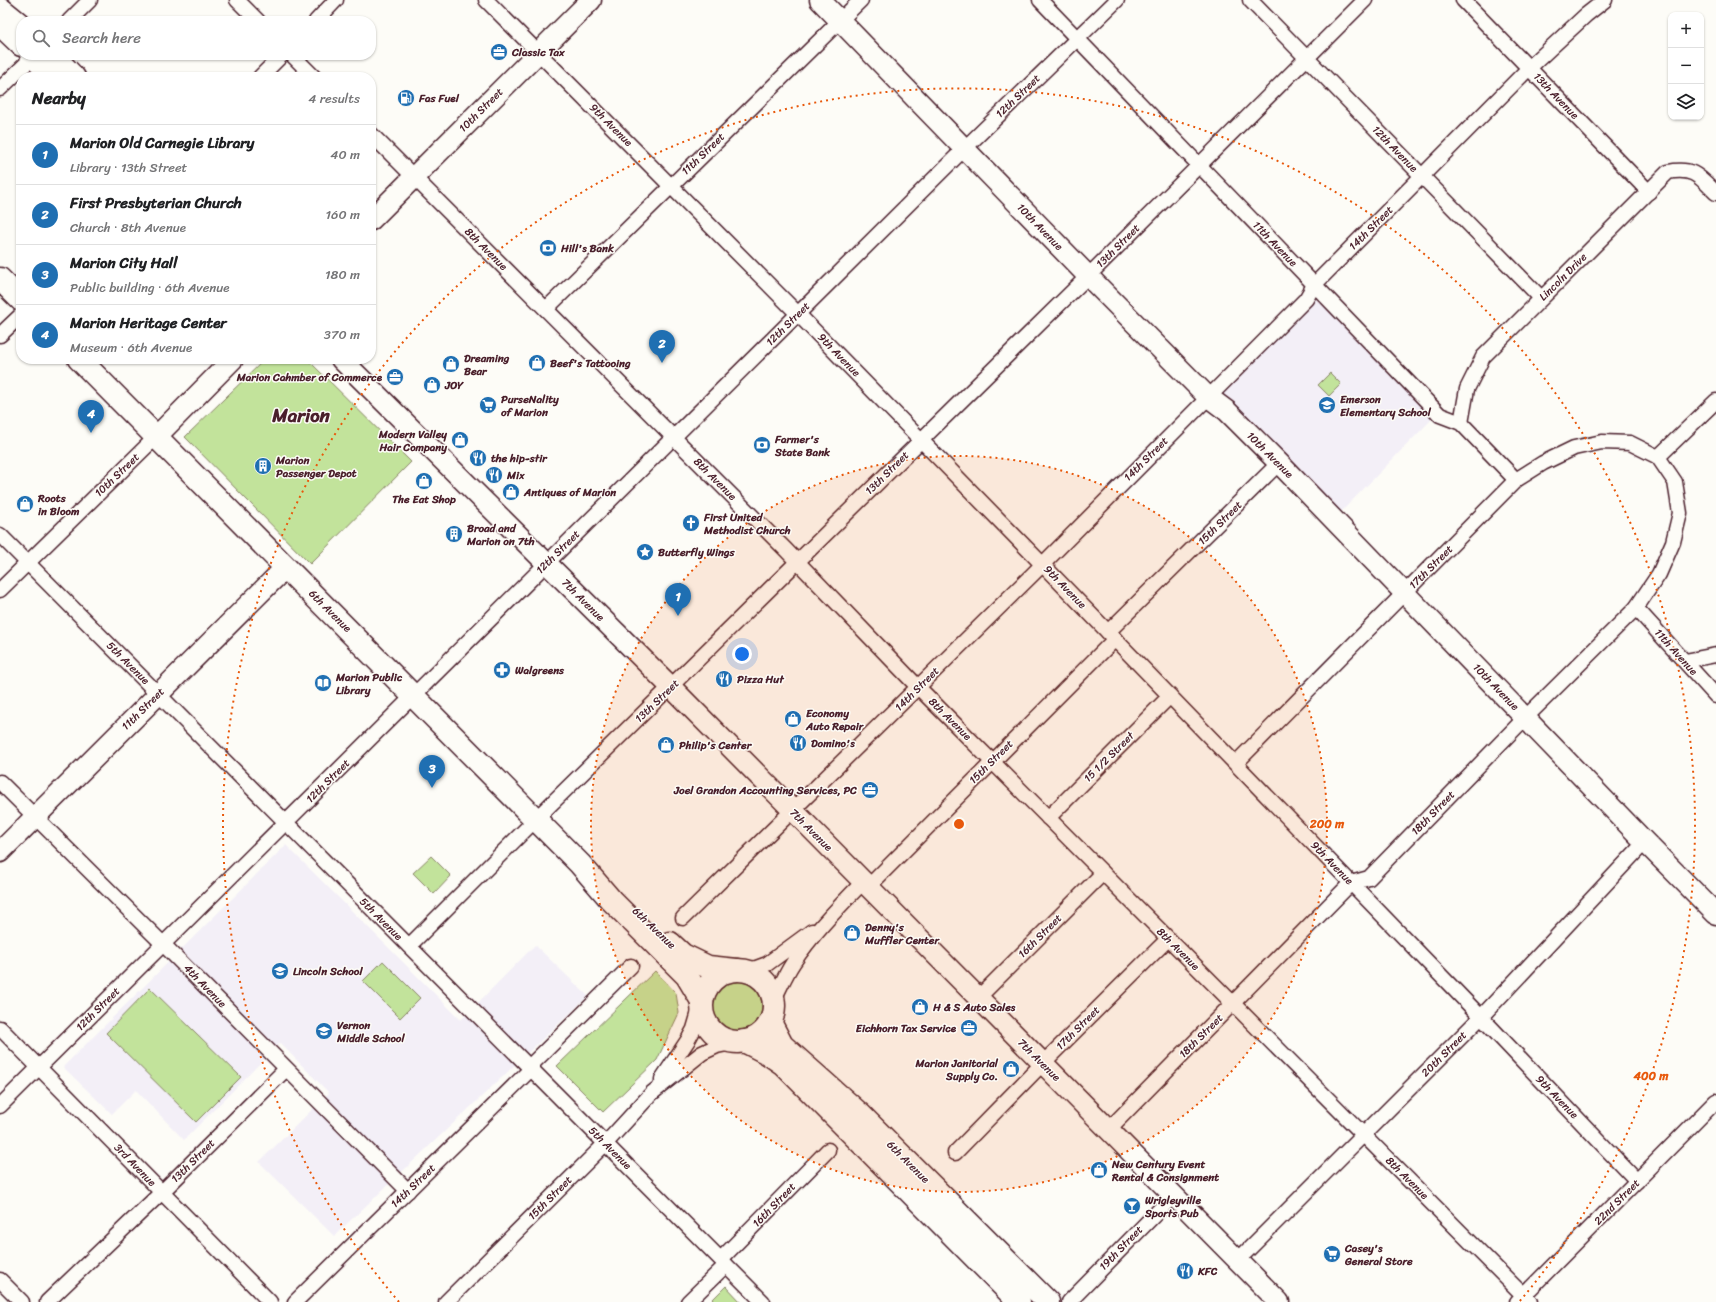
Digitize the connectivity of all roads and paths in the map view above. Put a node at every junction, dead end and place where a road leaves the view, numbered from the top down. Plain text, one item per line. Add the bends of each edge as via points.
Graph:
1 (90, 0) edge
2 (238, 0) edge
3 (336, 0) edge
4 (486, 0) edge
5 (592, 0) edge
6 (820, 0) edge
7 (860, 0) edge
8 (1040, 0) edge
9 (1117, 0) edge
10 (1250, 0) edge
11 (1365, 0) edge
12 (1463, 0) edge
13 (1605, 0) edge
14 (0, 7) edge
15 (74, 16) edge
16 (253, 16) edge
17 (321, 16) edge
18 (16, 20) edge
19 (840, 20) junction
20 (0, 26) edge
21 (1078, 39) junction
22 (16, 40) edge
23 (538, 53) junction
24 (1306, 58) junction
25 (24, 60) edge
26 (36, 60) edge
27 (59, 60) edge
28 (277, 60) edge
29 (297, 60) edge
30 (1529, 68) junction
31 (47, 72) edge
32 (70, 72) edge
33 (265, 72) edge
34 (309, 72) edge
35 (0, 90) edge
36 (376, 139) edge
37 (965, 148) junction
38 (1198, 165) junction
39 (414, 176) junction
40 (1422, 177) junction
41 (671, 185) junction
42 (1648, 192) junction
43 (1716, 193) edge
44 (376, 215) edge
45 (1088, 276) junction
46 (0, 279) edge
47 (1314, 285) junction
48 (16, 295) edge
49 (1541, 298) junction
50 (546, 309) junction
51 (798, 314) junction
52 (16, 320) edge
53 (0, 336) edge
54 (84, 364) edge
55 (228, 364) edge
56 (346, 364) edge
57 (1208, 396) junction
58 (1716, 401) edge
59 (1460, 423) junction
60 (156, 437) junction
61 (674, 438) junction
62 (921, 440) junction
63 (1658, 457) junction
64 (1279, 464) junction
65 (1516, 480) junction
66 (0, 535) edge
67 (797, 562) junction
68 (27, 563) junction
69 (546, 563) junction
70 (1042, 564) junction
71 (286, 567) junction
72 (0, 590) edge
73 (1405, 593) junction
74 (1636, 608) junction
75 (1112, 636) junction
76 (1716, 655) edge
77 (1685, 661) junction
78 (671, 687) junction
79 (918, 687) junction
80 (159, 694) junction
81 (414, 696) junction
82 (1170, 696) junction
83 (1716, 696) edge
84 (1526, 717) junction
85 (992, 761) junction
86 (1236, 763) junction
87 (0, 782) edge
88 (792, 811) junction
89 (34, 817) junction
90 (1048, 818) junction
91 (536, 819) junction
92 (285, 822) junction
93 (1645, 842) junction
94 (0, 852) edge
95 (580, 864) junction
96 (1103, 873) junction
97 (1351, 883) junction
98 (866, 884) junction
99 (1716, 914) edge
100 (683, 918) dead end
101 (825, 921) junction
102 (1168, 939) junction
103 (163, 944) junction
104 (410, 946) junction
105 (631, 966) dead end
106 (743, 971) junction
107 (978, 998) junction
108 (701, 1003) junction
109 (1233, 1004) junction
110 (772, 1011) junction
111 (1481, 1017) junction
112 (0, 1028) edge
113 (740, 1042) junction
114 (1043, 1063) junction
115 (39, 1067) junction
116 (286, 1068) junction
117 (530, 1068) junction
118 (652, 1093) junction
119 (1716, 1101) edge
120 (0, 1106) edge
121 (1109, 1130) junction
122 (1364, 1135) junction
123 (606, 1143) junction
124 (828, 1150) dead end
125 (955, 1153) dead end
126 (1637, 1181) junction
127 (408, 1191) junction
128 (162, 1192) junction
129 (1174, 1195) junction
130 (1238, 1260) junction
131 (723, 1262) junction
132 (0, 1280) edge
133 (1524, 1300) edge
134 (22, 1302) edge
135 (47, 1302) edge
136 (270, 1302) edge
137 (295, 1302) edge
138 (446, 1302) edge
139 (688, 1302) edge
140 (763, 1302) edge
141 (1019, 1302) edge
142 (1048, 1302) edge
143 (1069, 1302) edge
144 (1280, 1302) edge

1 - 15 street
2 - 16 street
3 - 17 street
4 - 23 street, 9th Avenue
5 - 23 street, 10th Street
6 - 19 street, 10th Avenue
7 - 19 street, 11th Street
8 - 21 street, 11th Avenue
9 - 21 street, 12th Street
10 - 24 street, 12th Avenue
11 - 24 street, 13th Street
12 - 30 street, 13th Avenue
13 - 30 street, 14th Street
14 - 18 street
19 - 37 street, 10th Avenue
19 - 41 street, 11th Street
20 - 22 street
21 - 37 street, 12th Street
21 - 38 street, 11th Avenue
23 - 39 street, 10th Street
23 - 41 street, 9th Avenue
24 - 38 street, 13th Street
24 - 40 street, 12th Avenue
25 - 35 street
26 - 31 street
27 - 32 street
28 - 33 street
29 - 34 street
30 - 40 street, 14th Street
30 - 42 street, 13th Avenue
36 - 39 street, 8th Avenue
37 - 45 street, 10th Avenue
37 - 51 street, 12th Street
38 - 45 street, 13th Street
38 - 47 street, 11th Avenue
39 - 44 street, 10th Street
39 - 50 street, 8th Avenue
40 - 47 street, 14th Street
40 - 49 street, 12th Avenue
41 - 50 street, 11th Street
41 - 51 street, 9th Avenue
42 - 43 street, Lincoln Drive via 1668,172 1683,169 1701,177
42 - 49 street, Lincoln Drive
45 - 57 street, 10th Avenue
45 - 62 street, 13th Street
46 - 48 main road
47 - 57 street, 14th Street via 1306,299
47 - 59 street, 11th Avenue via 1440,415
49 - 59 street, Lincoln Drive via 1483,357 1467,389
50 - 61 street, 8th Avenue
51 - 61 street, 12th Street
51 - 62 street, 9th Avenue
52 - 53 street
54 - 60 main road, 6th Avenue
55 - 60 street, 10th Street
56 - 69 street, 7th Avenue
57 - 64 street, 10th Avenue via 1227,411
57 - 70 street, 14th Street
58 - 63 street
59 - 65 street, 11th Avenue
60 - 68 street, 10th Street
60 - 71 main road, 6th Avenue
61 - 67 street, 8th Avenue
61 - 69 street, 12th Street
62 - 67 street, 13th Street
62 - 70 street, 9th Avenue
63 - 65 street, 17th Street via 1630,443 1602,442 1574,448 1542,463
63 - 74 street, 18th Street via 1675,482 1680,513 1673,542 1659,574
64 - 73 street, 10th Avenue
64 - 75 street, 15th Street
65 - 73 street, 17th Street
66 - 68 street, 5th Avenue
67 - 78 street, 13th Street
67 - 79 street, 8th Avenue
68 - 72 street, 10th Street
68 - 80 street, 5th Avenue
69 - 78 street, 7th Avenue
69 - 81 street, 12th Street
70 - 75 street, 9th Avenue
70 - 79 street, 14th Street
71 - 80 street, 11th Street
71 - 81 main road, 6th Avenue
73 - 84 street, 10th Avenue
73 - 86 street, 17th Street
74 - 77 street, 11th Avenue
74 - 84 street, 18th Street
75 - 82 street, 9th Avenue
75 - 85 street, 15th Street
76 - 77 street
77 - 83 street, 11th Avenue
78 - 88 street, 7th Avenue
78 - 91 street, 13th Street
79 - 85 street, 8th Avenue
79 - 88 street, 14th Street
80 - 89 street, 11th Street
80 - 92 street, 5th Avenue
81 - 91 main road, 6th Avenue
81 - 92 street, 12th Street
82 - 86 street, 9th Avenue
82 - 90 street, 15 1/2 Street
84 - 93 street, 10th Avenue
84 - 97 street, 18th Street via 1369,878
85 - 90 street, 8th Avenue
85 - 98 street, 15th Street
86 - 97 street, 9th Avenue
87 - 89 street, 4th Avenue
88 - 98 street, 7th Avenue
88 - 100 street, 14th Street
89 - 94 street, 11th Street
89 - 103 street, 4th Avenue
90 - 96 street, 8th Avenue
91 - 95 main road, 6th Avenue
91 - 104 street, 13th Street
92 - 103 street, 12th Street
92 - 104 street, 5th Avenue
93 - 99 street, 10th Avenue
93 - 111 street, 20th Street
95 - 106 main road, 6th Avenue via 621,897 682,956 708,967
95 - 108 main road, 6th Avenue via 611,900 687,976
96 - 102 street, 8th Avenue
96 - 107 street, 16th Street
97 - 109 street, 18th Street
97 - 111 street, 9th Avenue
98 - 101 street, 15th Street
98 - 107 street, 7th Avenue
101 - 106 street, 15th Street via 767,964
101 - 110 street, 15th Street via 779,986
102 - 109 street, 8th Avenue
102 - 114 street, 17th Street
103 - 115 street, 12th Street
103 - 116 street, 4th Avenue
104 - 117 street, 5th Avenue
105 - 117 street, 14th Street
106 - 108 main road via 731,970 714,978 706,988
106 - 110 main road via 756,974 768,986
107 - 114 street, 7th Avenue
108 - 113 main road via 706,1024 714,1034 724,1040
108 - 118 street, 15th Street via 694,1029
109 - 121 street, 18th Street
109 - 122 street, 8th Avenue
110 - 113 main road via 763,1032 755,1038
110 - 142 main road, 6th Avenue via 782,1045 861,1115
111 - 122 street, 20th Street
111 - 126 street, 9th Avenue
112 - 115 street, 3rd Avenue
113 - 118 street, 15th Street via 717,1046 702,1053
113 - 141 main road, 6th Avenue via 767,1053 783,1064
114 - 121 street, 7th Avenue
114 - 125 street, 17th Street
115 - 120 street, 12th Street
115 - 128 street, 3rd Avenue
116 - 127 street, 4th Avenue
116 - 128 street, 13th Street
117 - 123 street, 5th Avenue
117 - 127 street, 14th Street
118 - 123 street, 15th Street
119 - 126 street, 22nd Street
121 - 129 street, 7th Avenue
122 - 130 street, 20th Street
122 - 133 street, 8th Avenue
123 - 131 street, 5th Avenue
123 - 138 street, 15th Street
124 - 131 street, 16th Street
126 - 133 street, 22nd Street
127 - 137 street, 14th Street
128 - 135 street, 13th Street
128 - 136 street, 3rd Avenue
129 - 130 street, 7th Avenue
129 - 143 street, 19th Street
130 - 144 street, 7th Avenue
131 - 139 street, 16th Street
131 - 140 street, 5th Avenue
132 - 134 street

